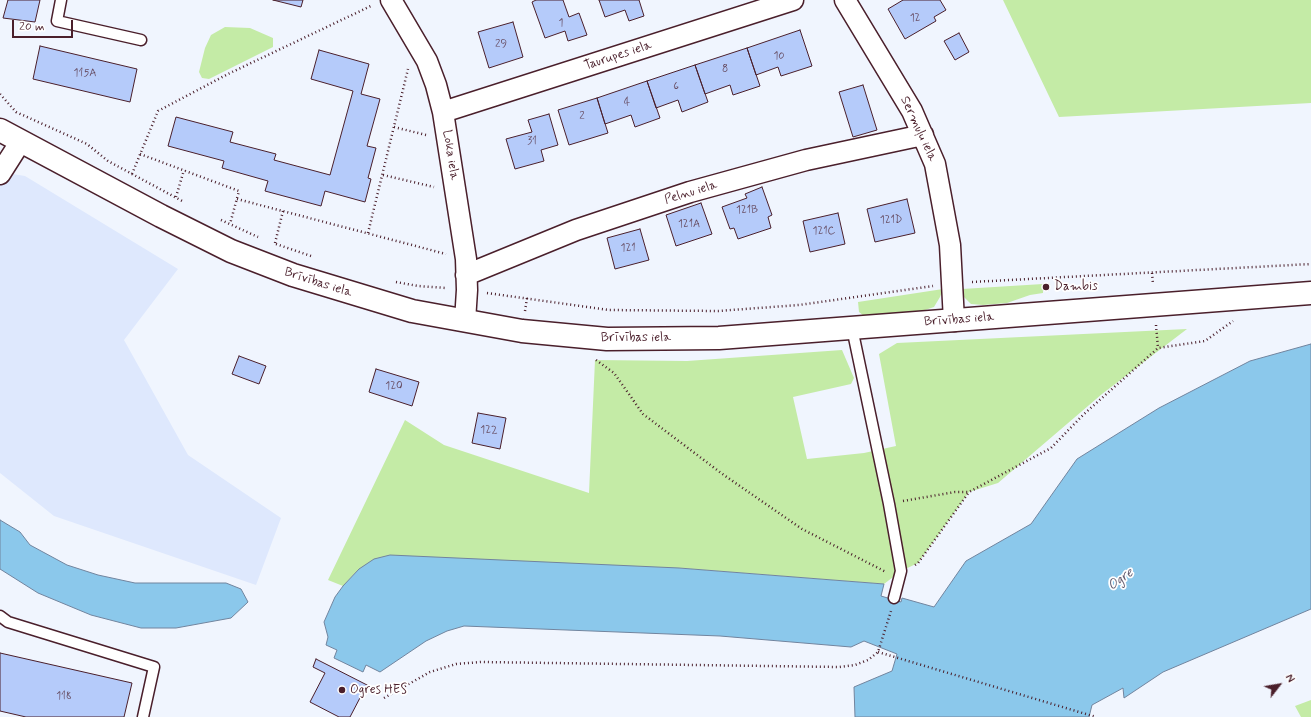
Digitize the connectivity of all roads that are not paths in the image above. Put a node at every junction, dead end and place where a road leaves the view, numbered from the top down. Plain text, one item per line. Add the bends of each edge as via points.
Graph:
1 (61, 0) edge
2 (793, 0) edge
3 (845, 0) edge
4 (383, 2) edge
5 (142, 40) dead end
6 (443, 112) junction
7 (0, 130) edge
8 (923, 135) junction
9 (21, 141) junction
10 (0, 172) edge
11 (466, 275) junction
12 (1311, 293) edge
13 (464, 321) junction
14 (954, 321) junction
15 (852, 328) junction
16 (894, 598) road end
17 (0, 616) edge
18 (143, 717) edge

1 - 5 lane via 57,21
2 - 6 street, Taurupes iela
3 - 8 street, Sermuļu iela via 912,111
4 - 6 street, Loka iela via 415,40 427,61
6 - 11 street, Loka iela
7 - 9 main road, Brīvības iela
8 - 11 street, Pelnu iela via 806,160 690,192 576,230
8 - 14 street, Sermuļu iela via 935,164 944,204 950,245
9 - 10 street
9 - 13 main road, Brīvības iela via 231,251 293,275 354,294
11 - 13 street, Loka iela
12 - 14 main road, Brīvības iela
13 - 15 main road, Brīvības iela via 607,339 719,338
14 - 15 main road, Brīvības iela
15 - 16 lane via 901,571
17 - 18 lane via 8,622 154,667

